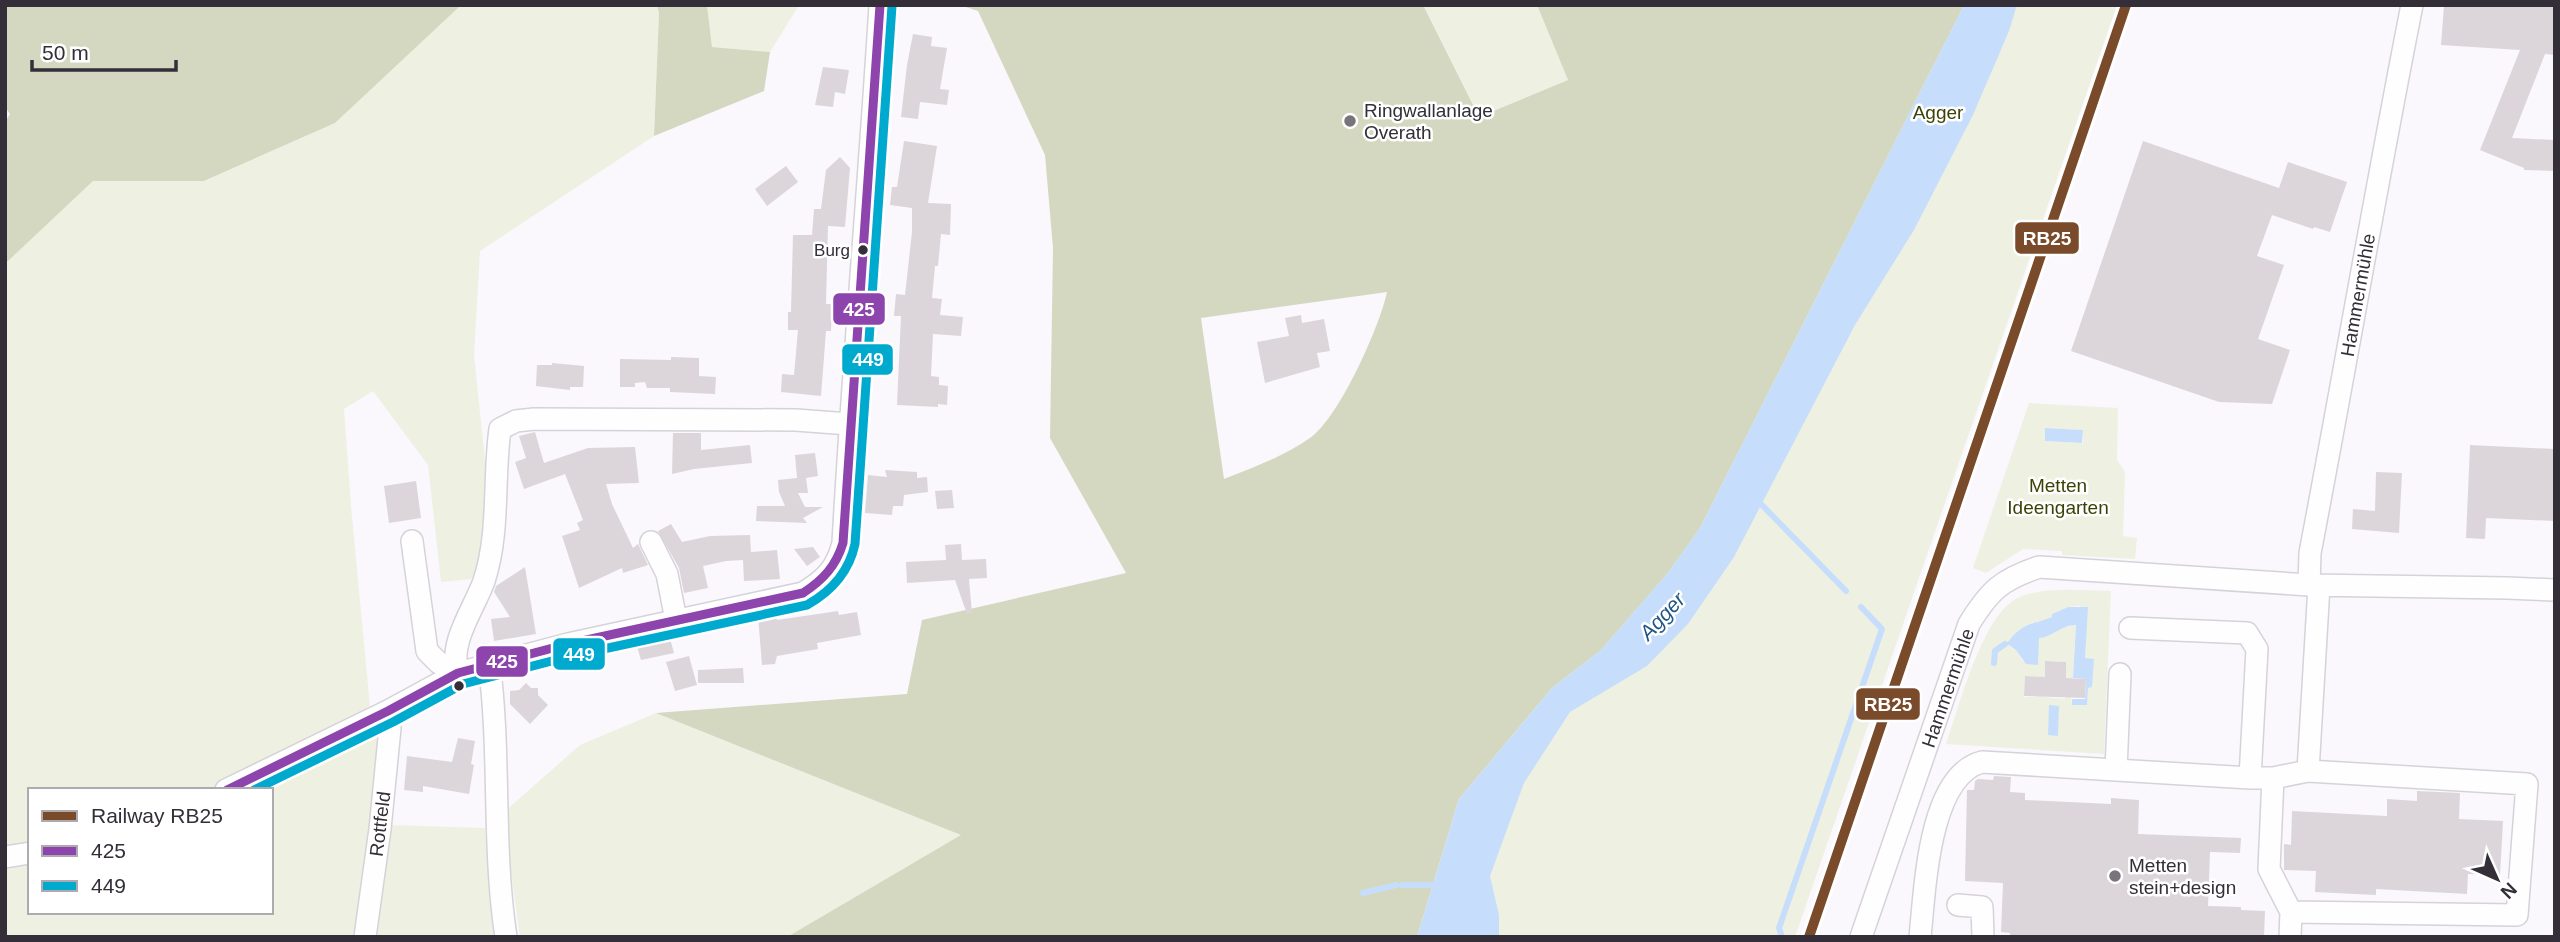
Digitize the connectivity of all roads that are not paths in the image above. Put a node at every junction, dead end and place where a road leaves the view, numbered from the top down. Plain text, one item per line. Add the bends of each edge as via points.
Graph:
1 (880, 5) edge
2 (2412, 5) edge
3 (849, 424) junction
4 (412, 541) dead end
5 (651, 542) dead end
6 (2314, 585) junction
7 (2555, 590) edge
8 (676, 620) junction
9 (2130, 628) dead end
10 (489, 663) junction
11 (458, 673) junction
12 (2120, 674) dead end
13 (388, 711) junction
14 (2116, 770) junction
15 (2308, 771) junction
16 (2250, 778) junction
17 (2273, 778) junction
18 (230, 788) edge
19 (28, 853) edge
20 (5, 857) edge
21 (1958, 905) dead end
22 (2291, 912) junction
23 (365, 937) edge
24 (506, 937) edge
25 (1861, 937) edge
26 (1920, 937) edge
27 (1983, 937) edge
28 (2290, 937) edge

1 - 3 street
2 - 6 street, Hammermühle via 2310,553
3 - 8 street via 843,543 833,570 803,593
3 - 11 street via 644,419 534,419 507,424 500,429 495,529 484,579 456,649
4 - 11 street via 427,651
5 - 8 street via 667,574
6 - 7 street, Hammermühle
6 - 15 street
6 - 25 street, Hammermühle via 2039,568 2012,576 1985,598 1969,624
8 - 10 street
9 - 16 street via 2247,633 2257,649
10 - 11 street
10 - 24 street
11 - 13 street
12 - 14 street
13 - 18 street
13 - 23 street, Rottfeld via 389,741
14 - 16 street
14 - 26 street via 1972,765 1946,796 1937,822
15 - 17 street
15 - 22 street via 2527,784 2517,915
16 - 17 street
17 - 22 street via 2269,869
19 - 20 street
21 - 27 street via 1982,907
22 - 28 street

